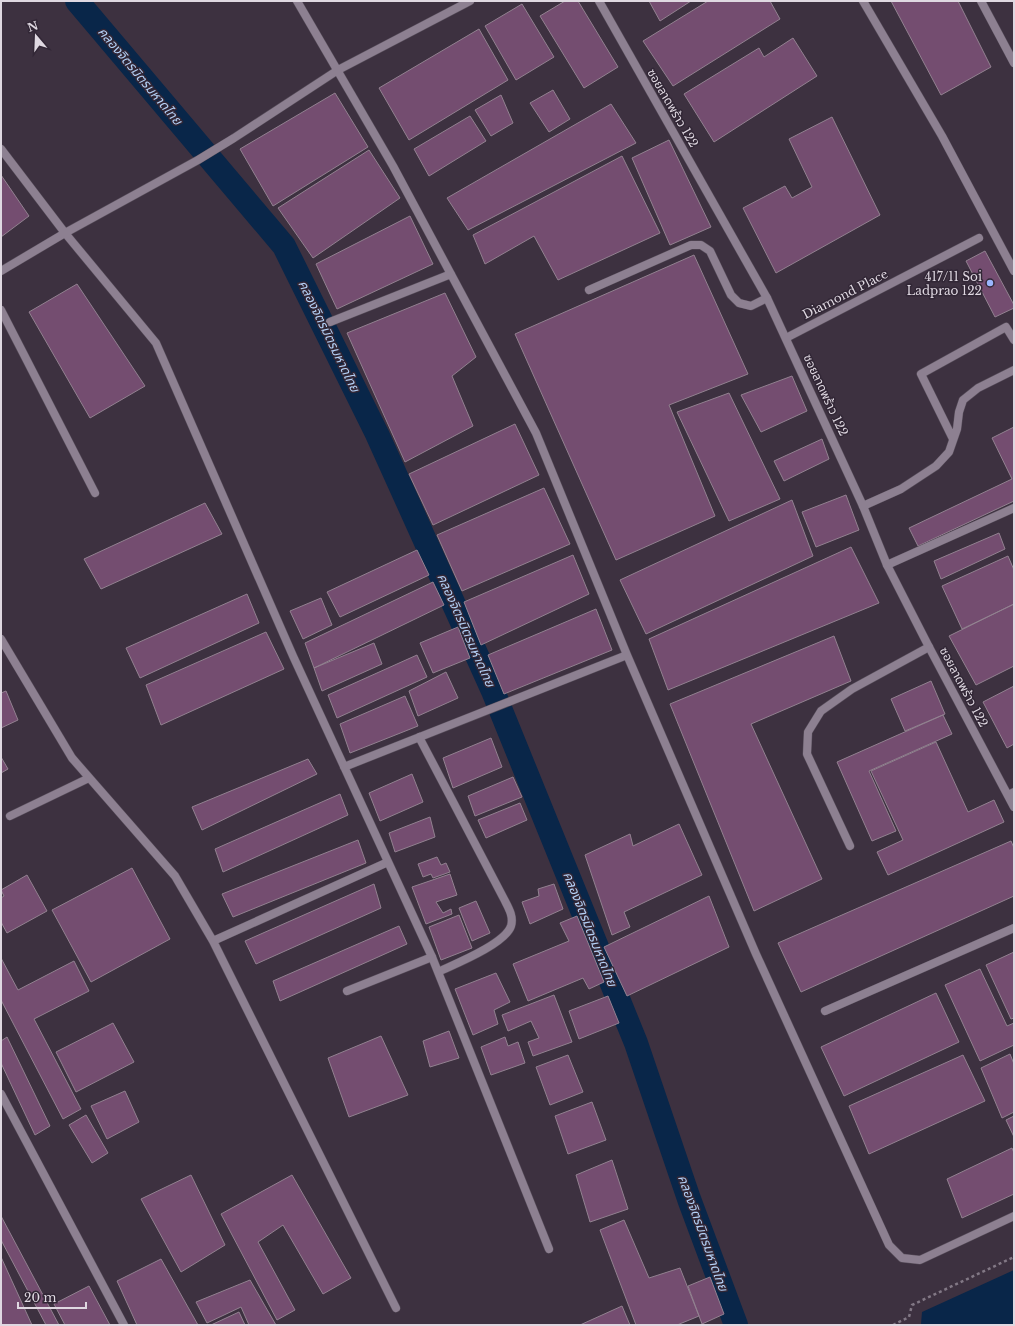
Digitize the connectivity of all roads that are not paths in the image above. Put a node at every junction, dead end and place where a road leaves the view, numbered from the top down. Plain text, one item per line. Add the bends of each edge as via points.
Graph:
1 (297, 1) edge
2 (470, 1) edge
3 (599, 1) edge
4 (863, 1) edge
5 (981, 1) edge
6 (1014, 63) edge
7 (338, 70) junction
8 (1, 148) edge
9 (65, 233) junction
10 (979, 238) dead end
11 (1, 271) edge
12 (1014, 271) edge
13 (451, 274) junction
14 (589, 290) dead end
15 (767, 298) junction
16 (1, 310) edge
17 (330, 322) dead end
18 (786, 338) junction
19 (1014, 340) edge
20 (1014, 370) edge
21 (953, 439) junction
22 (95, 493) dead end
23 (863, 506) junction
24 (1014, 508) edge
25 (887, 565) junction
26 (1, 639) edge
27 (929, 648) junction
28 (627, 655) junction
29 (419, 737) junction
30 (344, 767) junction
31 (89, 778) junction
32 (1011, 794) edge
33 (1014, 807) edge
34 (10, 816) dead end
35 (850, 846) dead end
36 (388, 862) junction
37 (1014, 928) edge
38 (213, 941) junction
39 (432, 957) junction
40 (438, 972) junction
41 (347, 991) dead end
42 (825, 1011) dead end
43 (1, 1094) edge
44 (1014, 1216) edge
45 (549, 1249) dead end
46 (396, 1308) dead end
47 (124, 1325) edge

1 - 7 street
2 - 7 street
3 - 15 street, ซอยลาดพร้าว 122
4 - 12 street via 942,136
5 - 6 street
7 - 9 street via 198,160
7 - 13 street
8 - 9 street
9 - 11 street
9 - 30 street via 156,344
10 - 18 street, Diamond Place
13 - 17 street
13 - 28 street via 536,433
14 - 15 street via 691,245 701,245 710,251 731,295 739,303 751,306
15 - 18 street, ซอยลาดพร้าว 122
16 - 22 street
18 - 23 street, ซอยลาดพร้าว 122
19 - 21 street via 1006,327 920,374
20 - 21 street via 978,388 963,400
21 - 23 street via 949,452 936,466 901,489
23 - 25 street, ซอยลาดพร้าว 122
24 - 25 street
25 - 27 street, ซอยลาดพร้าว 122
26 - 31 street via 72,758
27 - 32 street, ซอยลาดพร้าว 122
27 - 35 street via 852,689 821,711 808,732 807,754
28 - 29 street
28 - 44 street via 756,954 889,1245 902,1258 920,1260
29 - 30 street
29 - 40 street via 512,917 507,933 485,950
30 - 36 street
31 - 34 street
31 - 38 street via 176,876
32 - 33 street, ซอยลาดพร้าว 122
36 - 38 street
36 - 39 street
37 - 42 street
38 - 46 street
39 - 40 street
39 - 41 street
40 - 45 street
43 - 47 street

